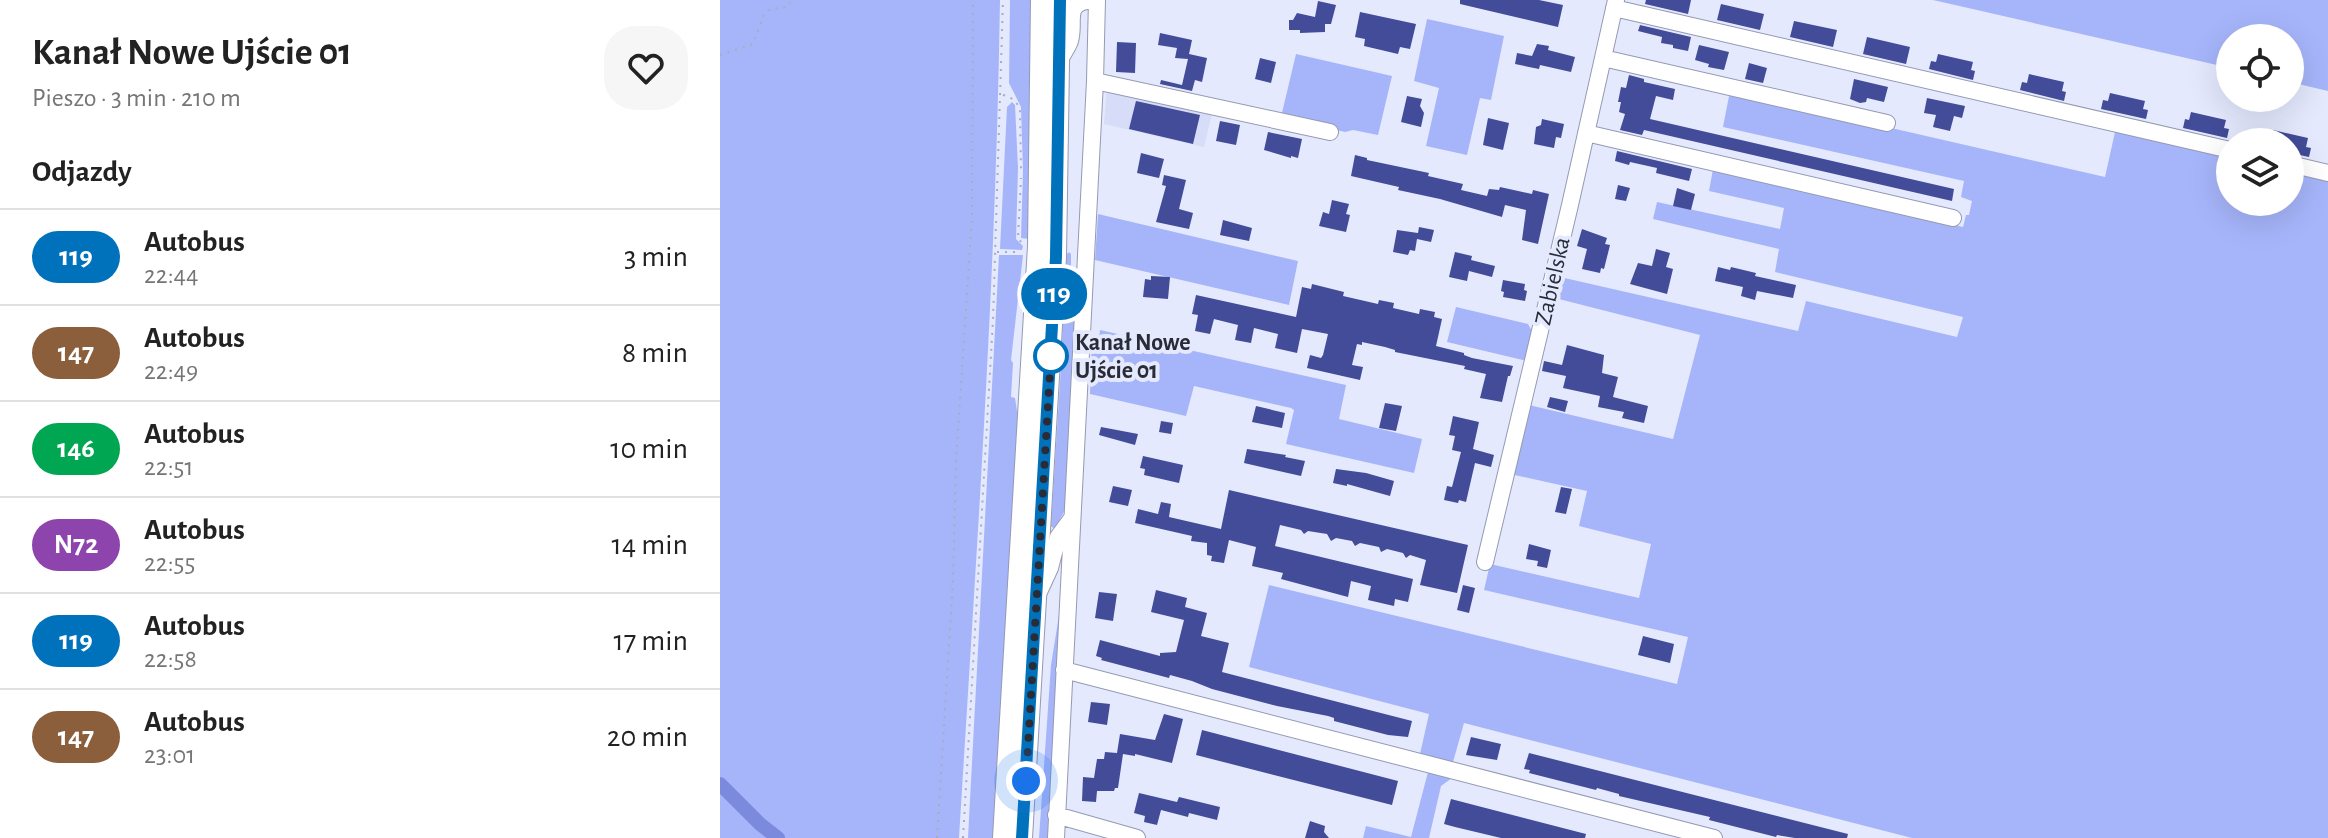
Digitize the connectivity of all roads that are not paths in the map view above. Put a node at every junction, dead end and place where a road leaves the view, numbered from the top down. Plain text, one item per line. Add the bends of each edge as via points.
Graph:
1 (1041, 0) edge
2 (1060, 0) edge
3 (1095, 0) edge
4 (1612, 3) edge
5 (1603, 58) junction
6 (1060, 59) junction
7 (1095, 81) junction
8 (1887, 123) dead end
9 (1330, 132) dead end
10 (1586, 133) junction
11 (2216, 147) edge
12 (2304, 167) edge
13 (2328, 173) edge
14 (1953, 218) dead end
15 (1072, 518) junction
16 (1485, 562) dead end
17 (1037, 597) junction
18 (1064, 670) junction
19 (1056, 815) junction
20 (1003, 838) edge
21 (1022, 838) edge
22 (1056, 838) edge
23 (1137, 838) edge
24 (1714, 838) edge

1 - 20 main road via 1037,261
2 - 6 main road
3 - 6 street via 1073,9 1071,39
3 - 7 street
4 - 5 street, Zabielska
4 - 11 street
5 - 8 street
5 - 10 street, Zabielska
6 - 17 main road via 1055,270
7 - 9 street
7 - 15 street
10 - 14 street
10 - 16 street, Zabielska
12 - 13 street
15 - 17 street via 1058,537
15 - 18 street
17 - 21 main road
18 - 19 street
18 - 24 street
19 - 22 street
19 - 23 street

